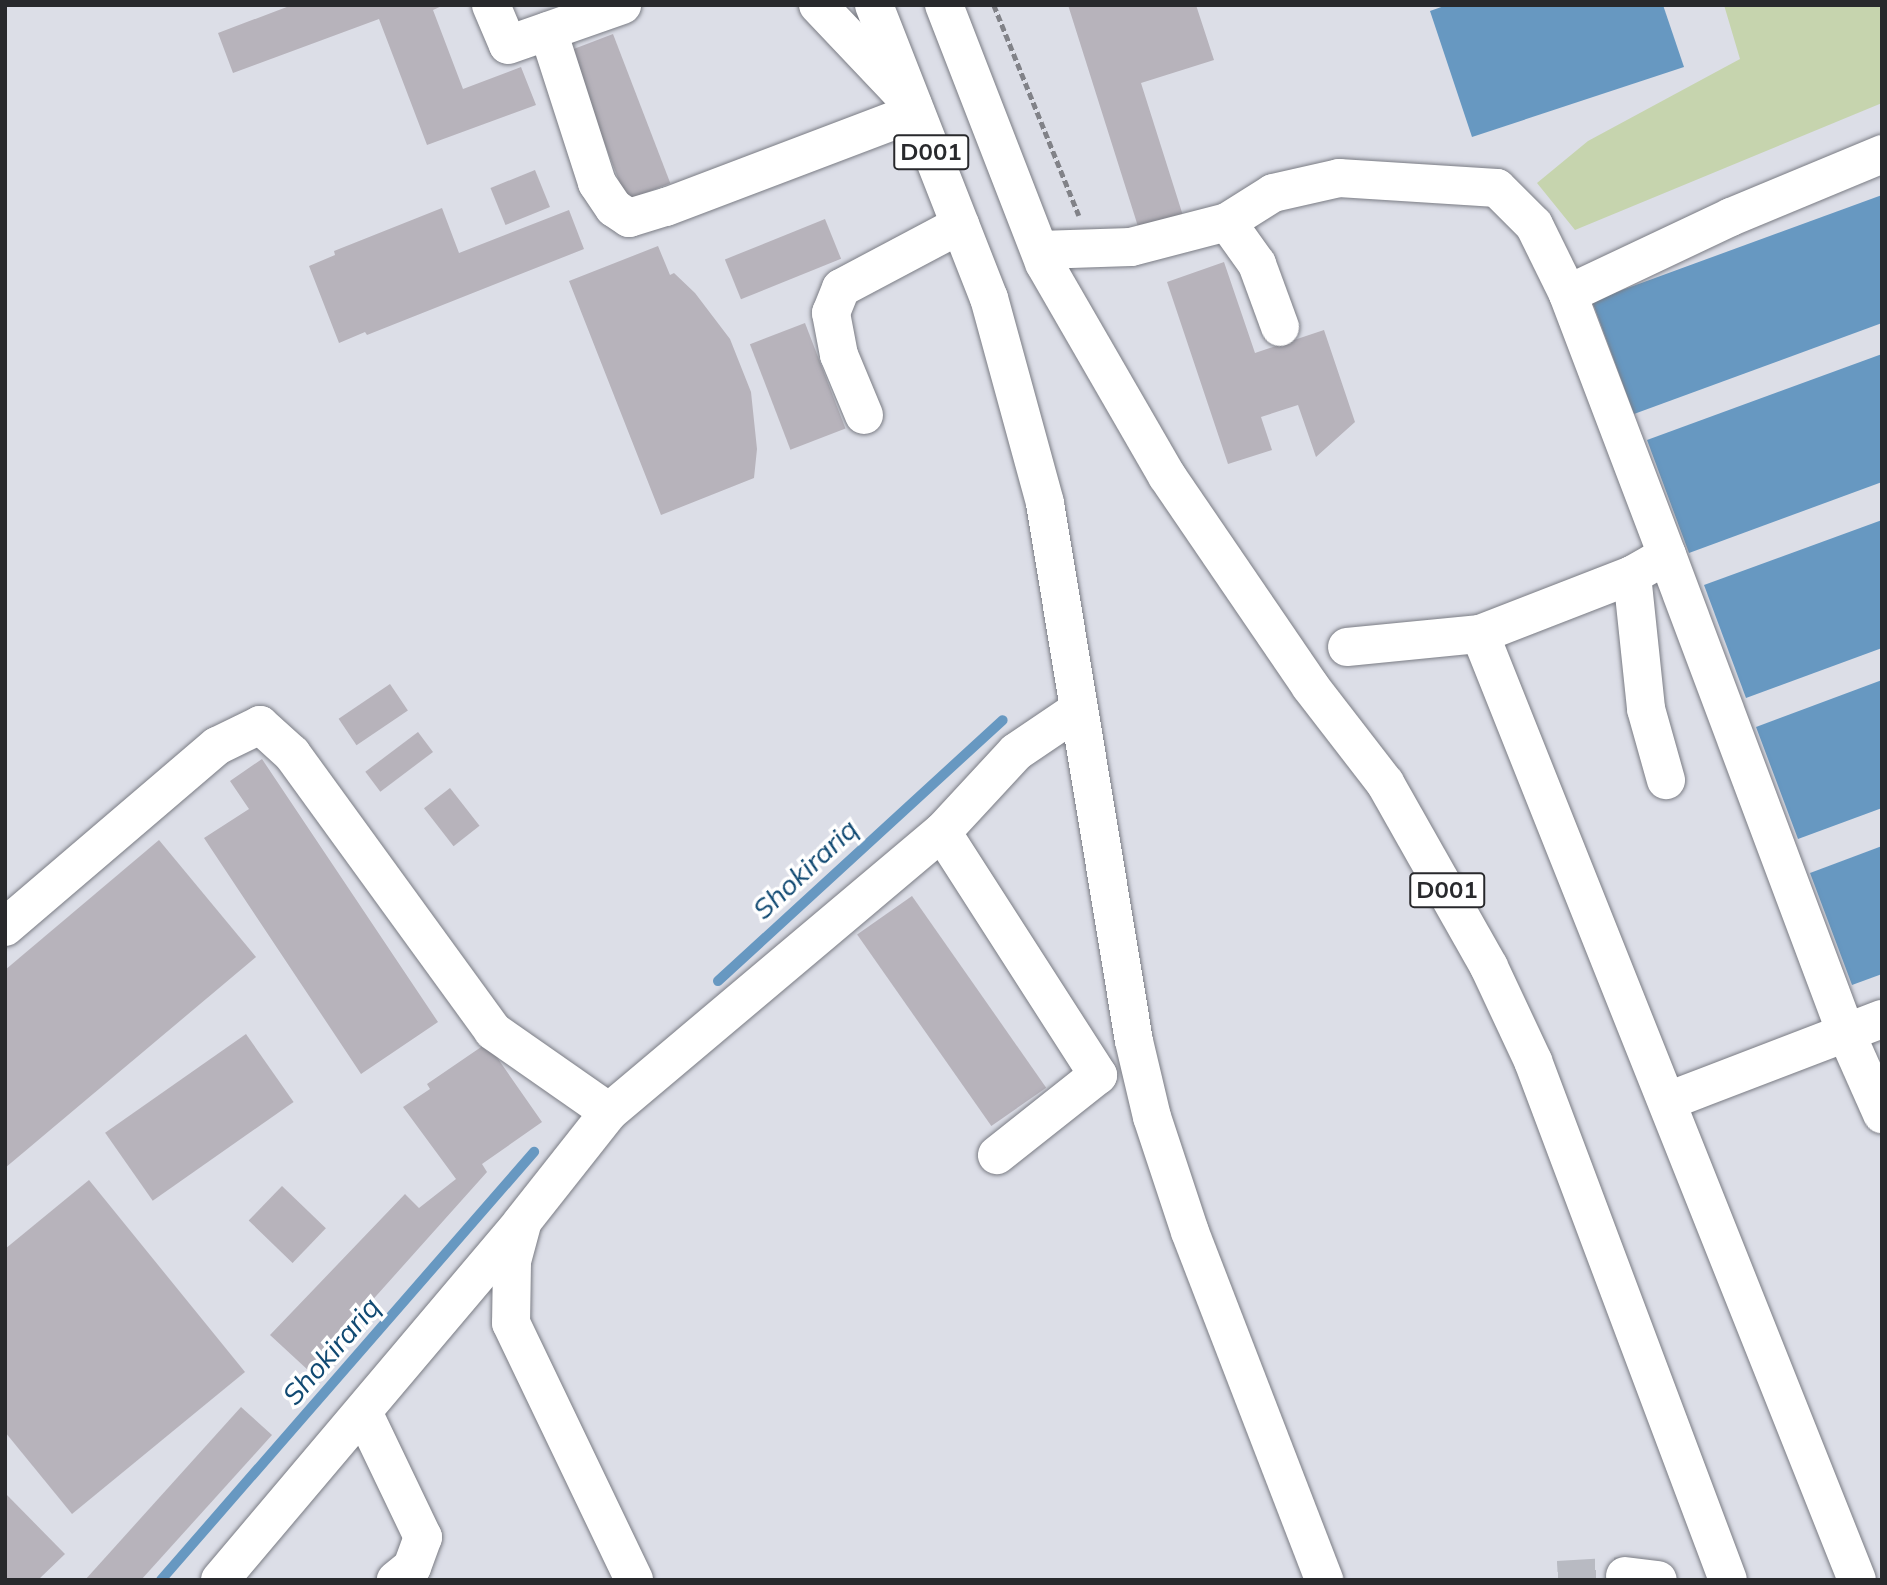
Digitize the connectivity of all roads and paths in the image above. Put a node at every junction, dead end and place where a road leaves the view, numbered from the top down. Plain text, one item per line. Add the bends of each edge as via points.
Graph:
1 (491, 5) edge
2 (622, 5) edge
3 (818, 5) edge
4 (874, 5) edge
5 (944, 5) edge
6 (994, 5) edge
7 (548, 31) junction
8 (915, 108) junction
9 (1882, 153) edge
10 (1227, 222) junction
11 (960, 225) junction
12 (1093, 248) junction
13 (1042, 256) junction
14 (1568, 294) junction
15 (1280, 327) dead end
16 (864, 415) dead end
17 (1667, 555) junction
18 (1632, 575) junction
19 (1480, 634) junction
20 (1347, 647) dead end
21 (1077, 710) junction
22 (1666, 780) dead end
23 (942, 832) junction
24 (5, 927) edge
25 (1882, 1019) edge
26 (1846, 1033) junction
27 (1668, 1101) junction
28 (609, 1112) junction
29 (1882, 1114) edge
30 (997, 1154) dead end
31 (522, 1222) junction
32 (363, 1412) junction
33 (220, 1580) edge
34 (396, 1580) edge
35 (634, 1580) edge
36 (1324, 1580) edge
37 (1728, 1580) edge
38 (1857, 1580) edge

1 - 7 main road via 508,45
2 - 7 main road
3 - 8 main road
4 - 8 main road, D001
5 - 13 main road, D001
6 - 12 path
7 - 8 main road via 597,183 614,208 629,218
8 - 11 main road, D001
9 - 14 main road
10 - 12 main road via 1132,247
10 - 14 main road via 1273,193 1339,178 1497,188 1534,225
10 - 15 main road via 1257,264
11 - 16 main road via 841,288 831,313 839,355
11 - 21 main road, D001 via 989,298 1045,503
12 - 13 main road
13 - 37 main road, D001 via 1167,476 1310,686 1385,783 1489,968 1533,1061
14 - 17 main road
17 - 18 main road
17 - 26 main road
18 - 19 main road
18 - 22 main road via 1646,709
19 - 20 main road
19 - 27 main road
21 - 23 main road via 1016,752
21 - 36 main road, D001 via 1104,843 1134,1041 1152,1117 1190,1232
23 - 28 main road
23 - 30 main road via 1098,1075
24 - 28 main road via 218,746 260,725 292,754 493,1031
25 - 26 main road
26 - 27 main road
26 - 29 main road
27 - 38 main road
28 - 31 main road
31 - 32 main road
31 - 35 main road via 512,1262 511,1323
32 - 33 main road
32 - 34 main road via 423,1537 412,1567

